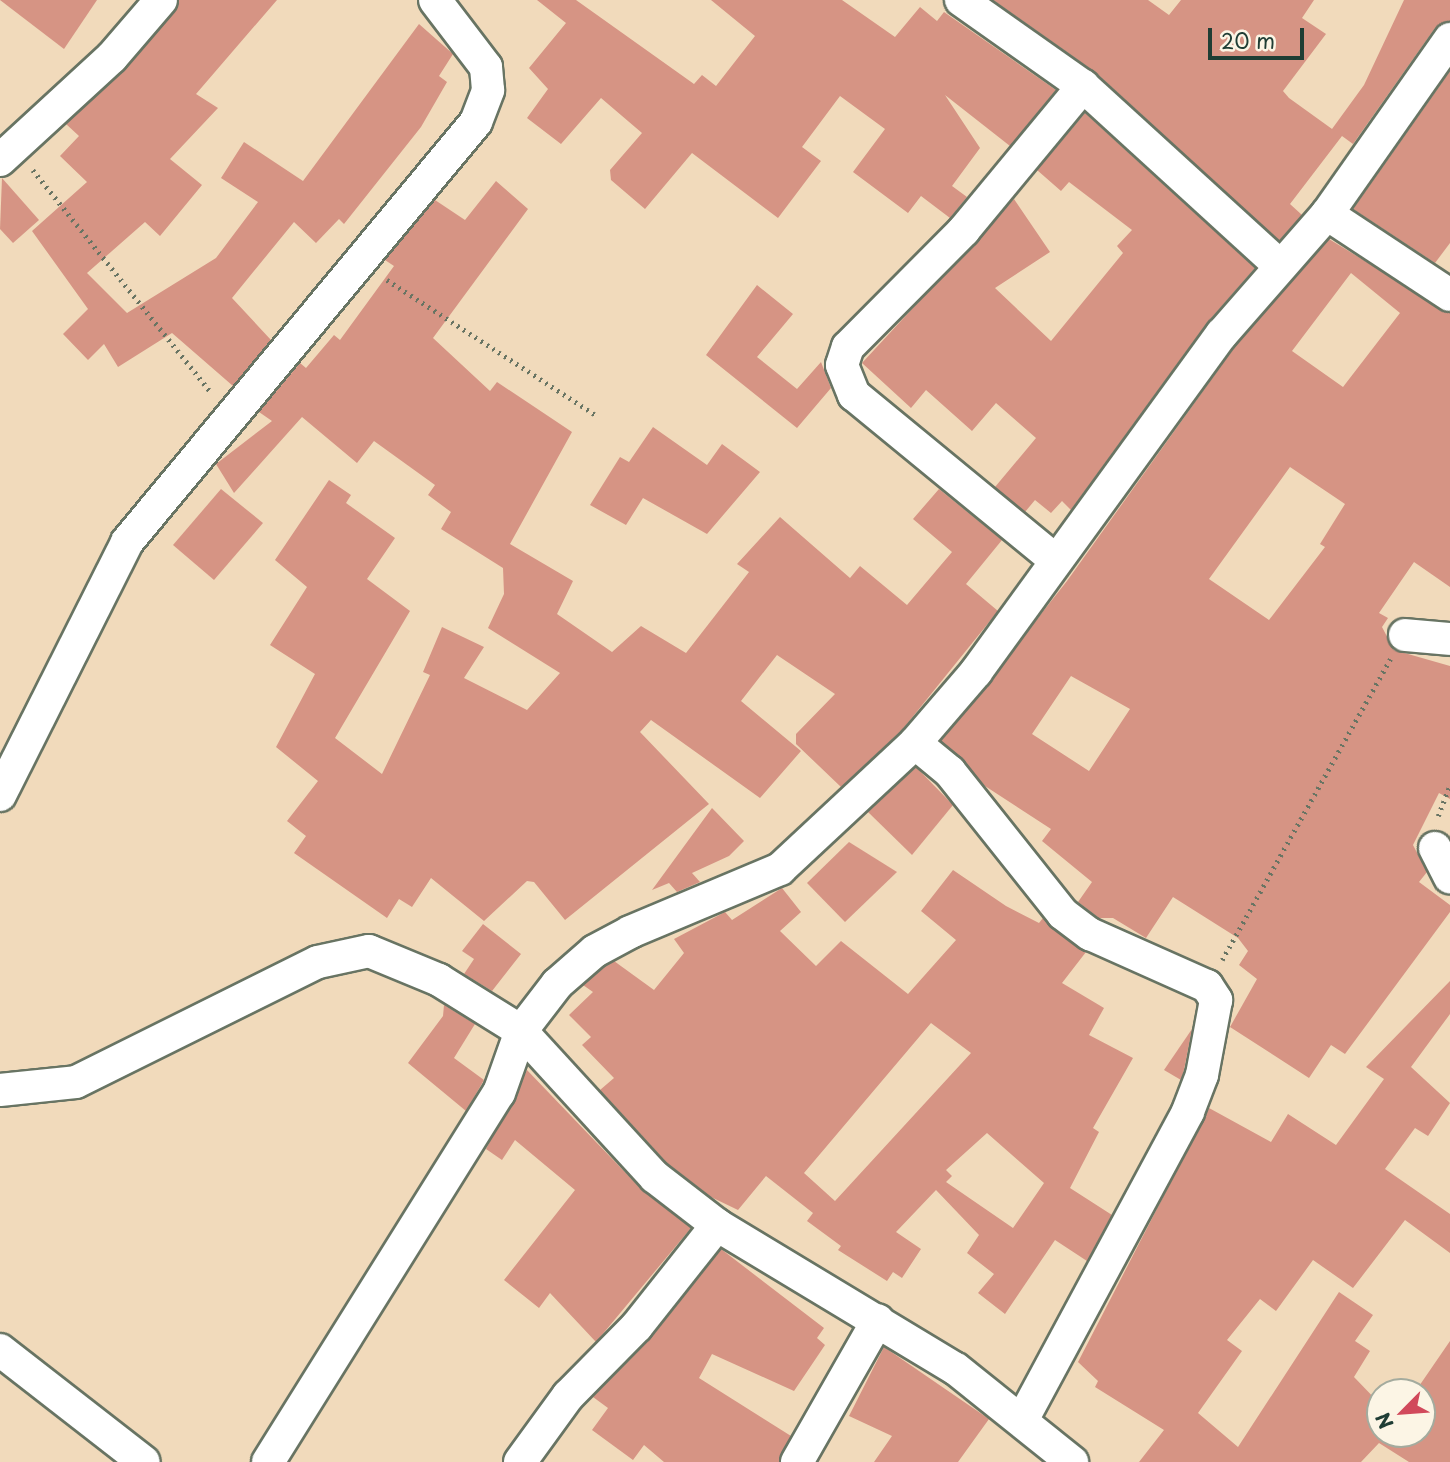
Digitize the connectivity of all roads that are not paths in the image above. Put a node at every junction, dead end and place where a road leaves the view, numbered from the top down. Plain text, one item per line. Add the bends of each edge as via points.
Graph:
1 (161, 0) edge
2 (435, 0) edge
3 (961, 0) edge
4 (1450, 39) edge
5 (1083, 86) junction
6 (8, 154) edge
7 (1327, 214) junction
8 (1280, 266) junction
9 (1450, 295) edge
10 (1054, 559) junction
11 (1405, 635) road end
12 (1450, 639) edge
13 (915, 743) junction
14 (0, 795) edge
15 (1435, 848) dead end
16 (1450, 877) edge
17 (521, 1031) junction
18 (0, 1090) edge
19 (717, 1225) junction
20 (878, 1320) junction
21 (0, 1350) edge
22 (1023, 1418) junction
23 (144, 1462) edge
24 (268, 1462) edge
25 (520, 1462) edge
26 (797, 1462) edge
27 (1072, 1462) edge

1 - 6 street via 112,57
2 - 14 street via 486,67 488,90 476,122 449,161 127,542
3 - 5 street
4 - 7 street
5 - 8 street
5 - 10 street via 964,230 848,347 842,365 854,395
7 - 8 street
7 - 9 street
8 - 10 street
10 - 13 street via 976,672
11 - 12 street
13 - 17 street via 780,869 595,951 557,984
13 - 22 street via 950,772 1063,914 1090,934 1207,986 1216,1018 1188,1111
15 - 16 street
17 - 18 street via 439,979 369,951 349,951 76,1082
17 - 19 street via 620,1143
17 - 24 street via 499,1093
19 - 20 street
19 - 25 street via 637,1326 568,1396
20 - 22 street
20 - 26 street
21 - 23 street
22 - 27 street

